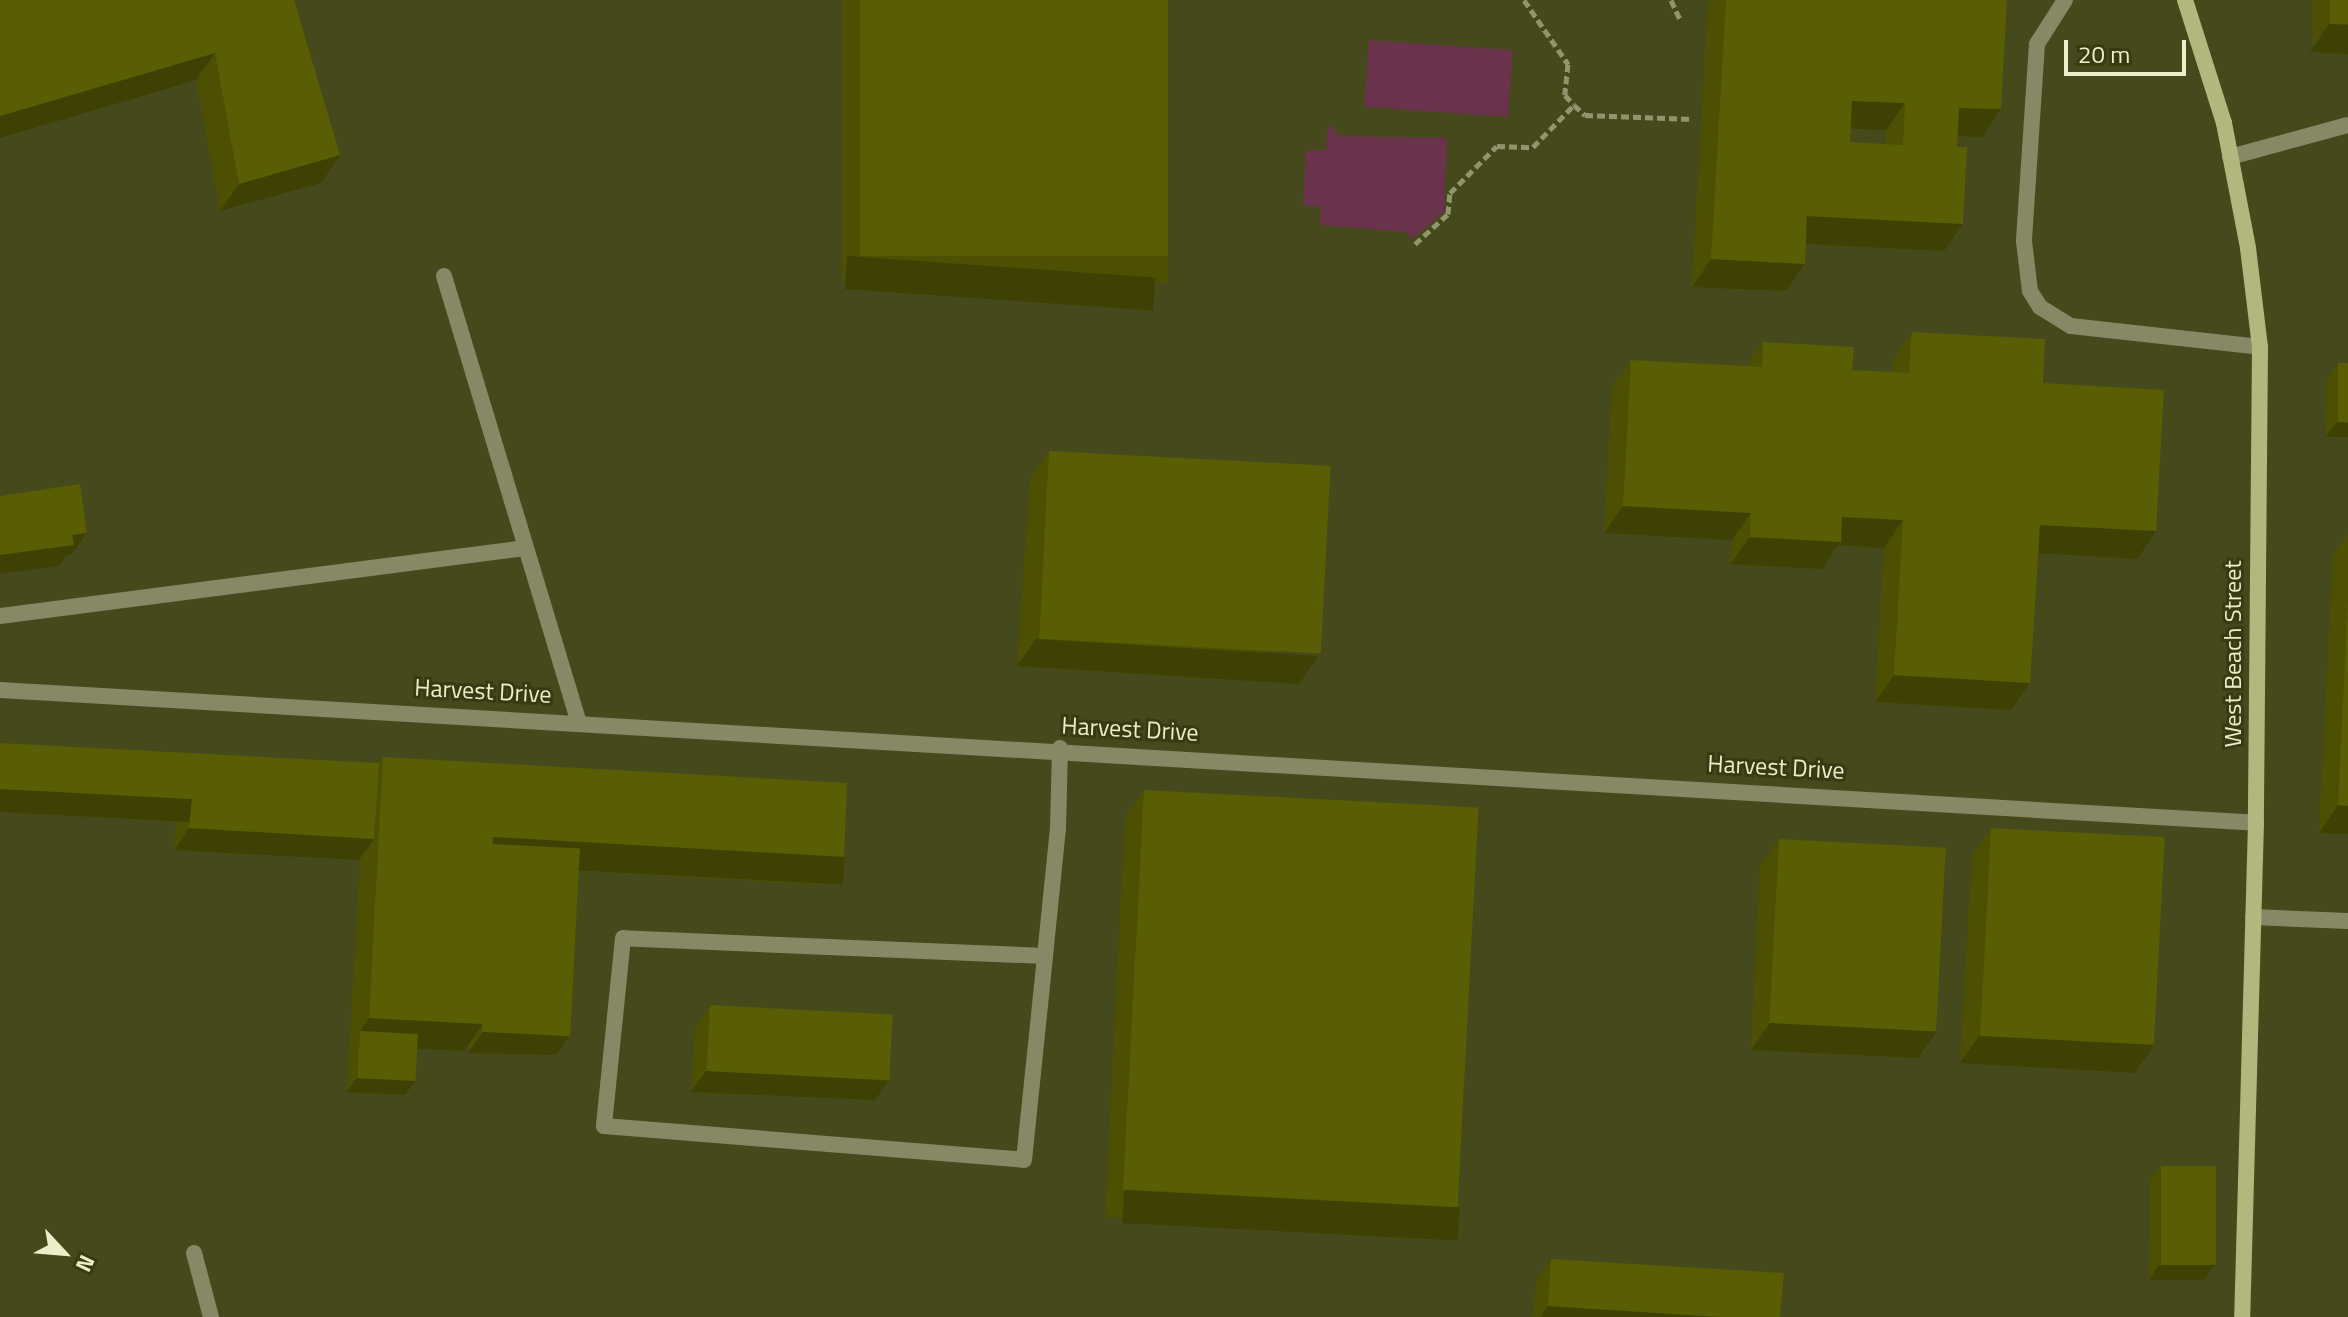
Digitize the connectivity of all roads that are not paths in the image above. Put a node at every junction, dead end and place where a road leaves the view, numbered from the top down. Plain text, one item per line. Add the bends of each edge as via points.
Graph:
1 (2065, 0) edge
2 (2185, 0) edge
3 (2348, 125) edge
4 (2230, 157) junction
5 (444, 276) dead end
6 (2260, 347) junction
7 (526, 548) junction
8 (0, 616) edge
9 (0, 690) edge
10 (578, 720) junction
11 (1060, 748) junction
12 (2256, 823) junction
13 (2253, 917) junction
14 (2348, 921) edge
15 (1045, 956) junction
16 (194, 1253) dead end
17 (211, 1317) edge
18 (2242, 1317) edge

1 - 6 street via 2037,44 2024,241 2030,291 2040,307 2071,326
2 - 4 main road, West Beach Street
3 - 4 street
4 - 6 main road, West Beach Street
5 - 7 street
6 - 12 main road, West Beach Street
7 - 8 street
7 - 10 street
9 - 10 street, Harvest Drive
10 - 11 street, Harvest Drive
11 - 12 street, Harvest Drive
11 - 15 street
12 - 13 main road, West Beach Street
13 - 14 street
13 - 18 main road, West Beach Street
15 - 15 street via 1024,1160 604,1126 623,938
16 - 17 street

